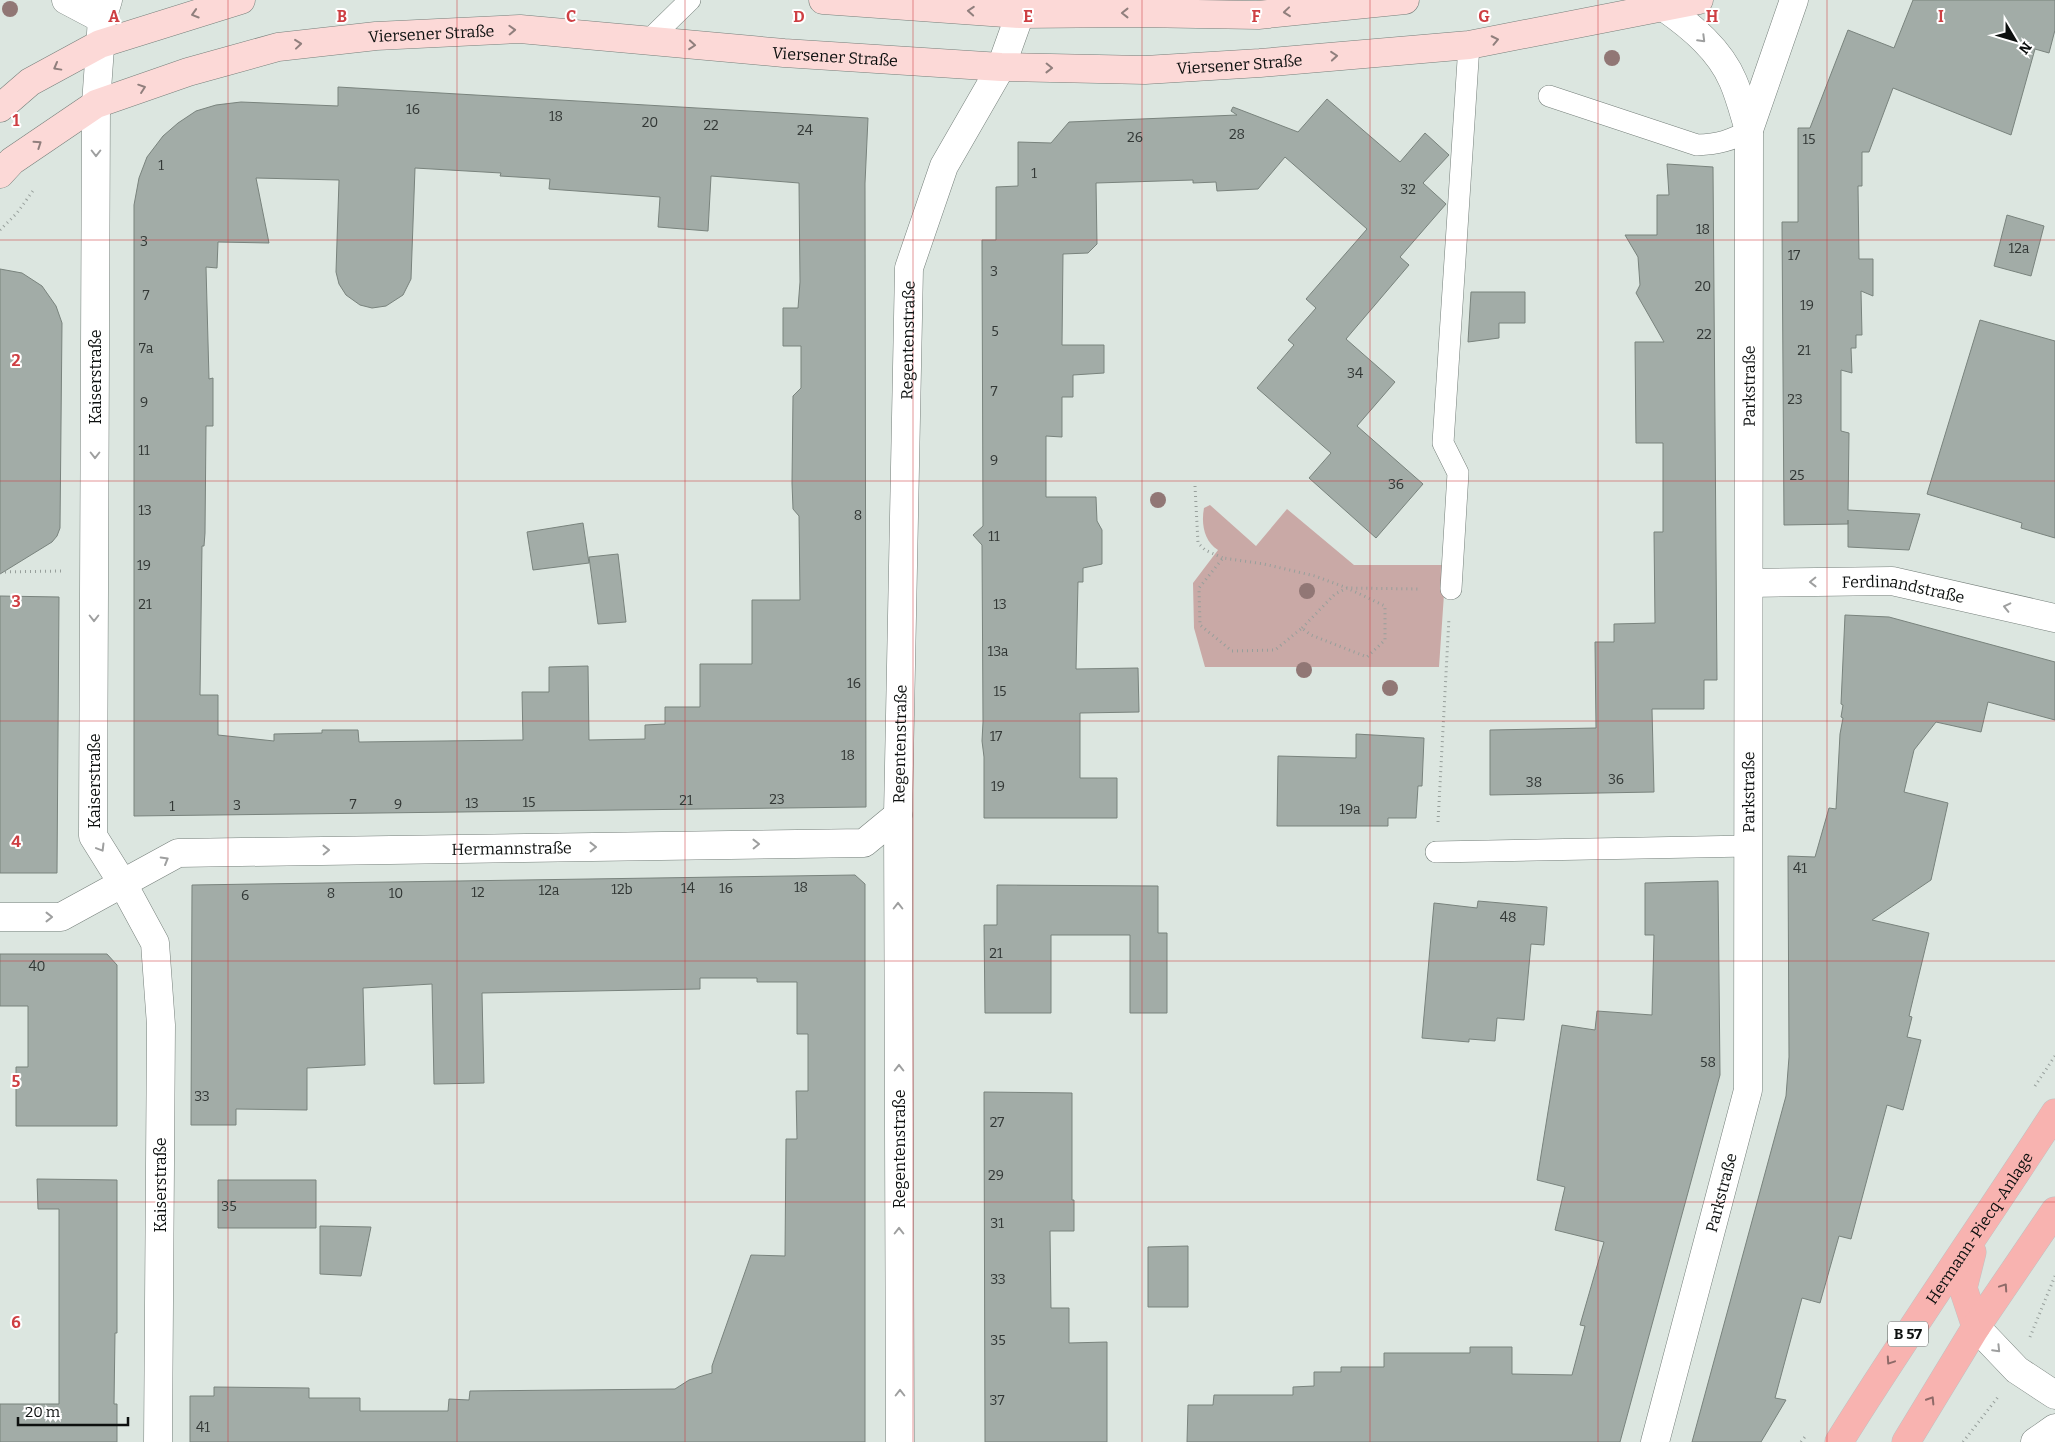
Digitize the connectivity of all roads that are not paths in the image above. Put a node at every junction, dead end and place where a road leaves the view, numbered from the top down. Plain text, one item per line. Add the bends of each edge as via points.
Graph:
1 (66, 0) edge
2 (241, 0) edge
3 (690, 0) edge
4 (824, 0) edge
5 (1405, 0) edge
6 (1699, 0) edge
7 (1794, 0) edge
8 (1021, 7) edge
9 (1665, 8) junction
10 (103, 21) edge
11 (648, 41) junction
12 (1469, 45) junction
13 (1001, 67) junction
14 (1549, 96) dead end
15 (96, 104) junction
16 (0, 108) edge
17 (1749, 130) junction
18 (0, 174) edge
19 (1749, 583) junction
20 (1450, 589) road end
21 (2055, 618) edge
22 (898, 815) junction
23 (1749, 846) junction
24 (1436, 852) road end
25 (123, 884) junction
26 (0, 917) edge
27 (2055, 1113) edge
28 (2055, 1211) edge
29 (1977, 1234) junction
30 (1976, 1327) junction
31 (2055, 1395) edge
32 (2055, 1428) edge
33 (158, 1442) edge
34 (900, 1442) edge
35 (1655, 1442) edge
36 (1839, 1442) edge
37 (1906, 1442) edge
38 (2035, 1442) edge

1 - 10 street
2 -> 10 main road
3 - 11 lane
8 -> 4 main road
5 -> 8 main road via 1258,15
6 - 9 main road, Viersener Straße
7 - 17 street, Parkstraße
8 - 13 street, Regentenstraße
12 -> 9 main road, Viersener Straße
9 -> 17 street, Parkstraße via 1699,35 1724,64 1733,80
10 - 15 street, Kaiserstraße
10 -> 16 main road
11 -> 13 main road, Viersener Straße
15 -> 11 main road, Viersener Straße via 188,72 278,47 376,36 520,30
13 -> 12 main road, Viersener Straße via 1145,70
12 - 20 lane via 1442,443 1458,473
13 - 22 street, Regentenstraße via 944,166 909,268
14 - 17 lane via 1697,145 1718,144
18 -> 15 main road, Viersener Straße via 12,161
15 -> 25 street, Kaiserstraße via 93,836
17 - 19 street, Parkstraße
21 -> 19 street, Ferdinandstraße via 1892,581
19 - 23 street, Parkstraße
25 -> 22 street, Hermannstraße via 178,852 864,842
34 -> 22 street, Regentenstraße
23 - 24 lane
23 - 35 street, Parkstraße via 1748,1090
26 -> 25 street, Hermannstraße via 61,917
25 - 33 street, Kaiserstraße via 155,943 161,1026
27 - 29 main road, Hermann-Piecq-Anlage / B 57
30 -> 28 main road
29 - 30 main road via 1963,1288
29 -> 36 main road, Hermann-Piecq-Anlage / B 57 via 1872,1387
30 -> 31 street via 2017,1370
37 -> 30 main road
32 - 38 street

